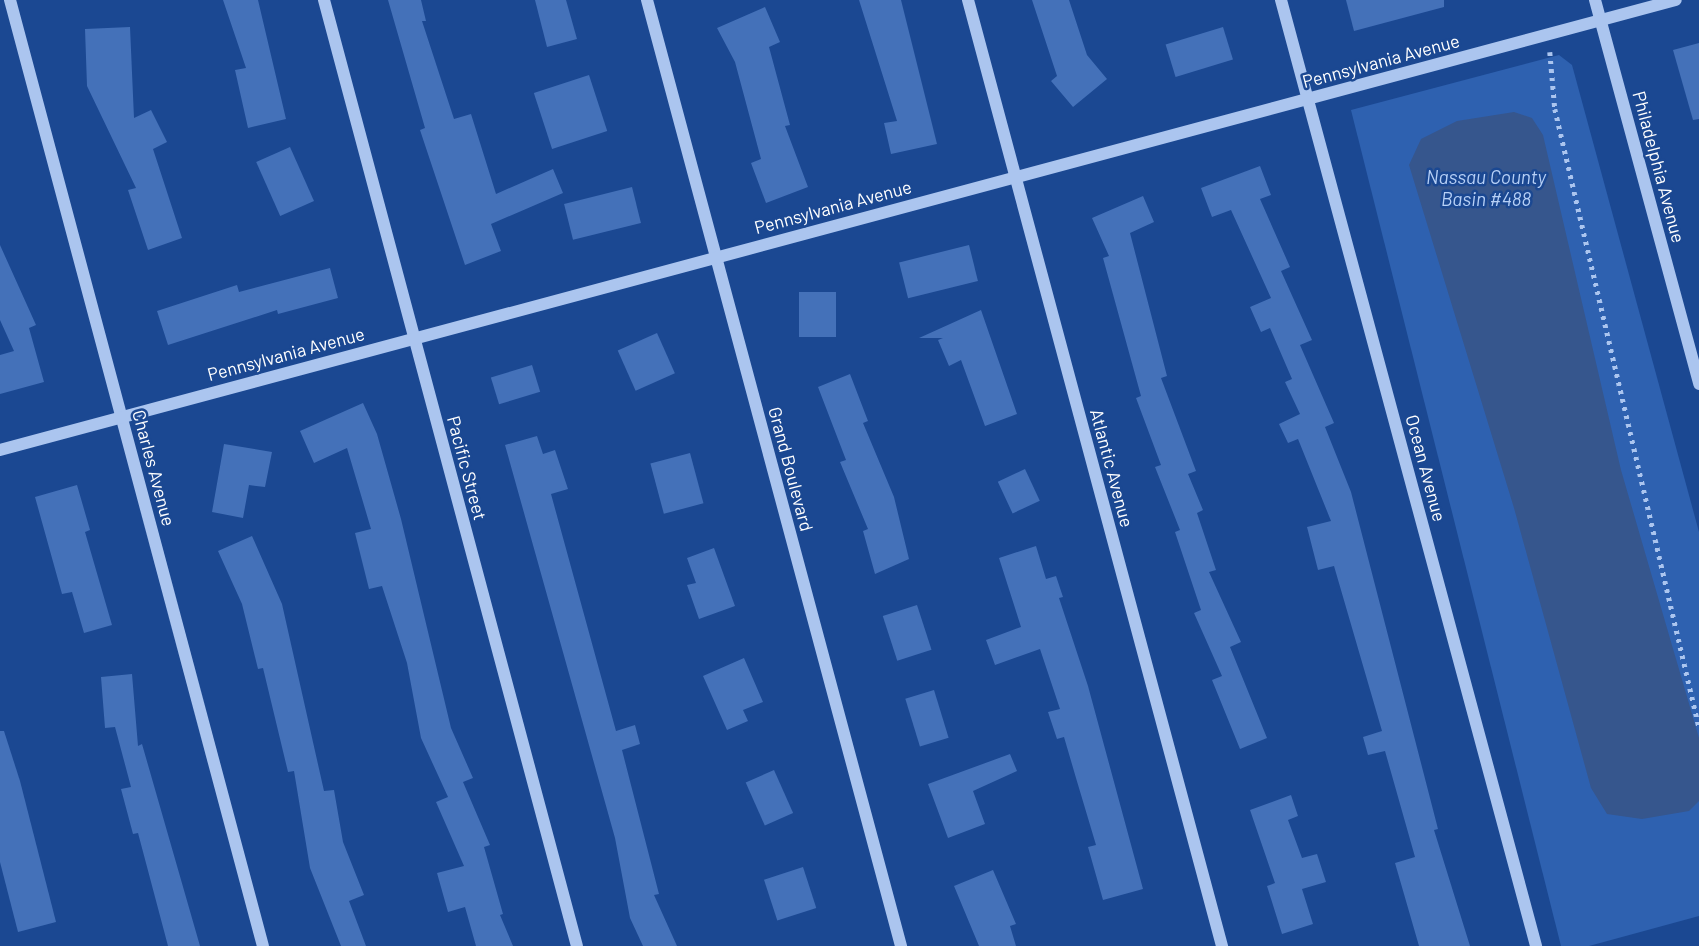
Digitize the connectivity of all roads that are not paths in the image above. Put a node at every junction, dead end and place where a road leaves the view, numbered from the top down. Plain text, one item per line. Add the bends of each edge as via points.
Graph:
1 (10, 0) edge
2 (324, 0) edge
3 (647, 0) edge
4 (968, 0) edge
5 (1281, 0) edge
6 (1595, 0) edge
7 (1676, 0) edge
8 (1601, 20) junction
9 (1308, 98) junction
10 (1016, 177) junction
11 (716, 257) junction
12 (414, 337) junction
13 (1699, 384) edge
14 (122, 417) junction
15 (0, 450) edge
16 (264, 946) edge
17 (577, 946) edge
18 (901, 946) edge
19 (1222, 946) edge
20 (1536, 946) edge

1 - 14 street, Charles Avenue
2 - 12 street, Pacific Street
3 - 11 street, Grand Boulevard
4 - 10 street, Atlantic Avenue
5 - 9 street, Ocean Avenue
6 - 8 street, Philadelphia Avenue
7 - 8 street, Pennsylvania Avenue
8 - 9 street, Pennsylvania Avenue
8 - 13 street, Philadelphia Avenue
9 - 10 street, Pennsylvania Avenue
9 - 20 street, Ocean Avenue
10 - 11 street, Pennsylvania Avenue
10 - 19 street, Atlantic Avenue
11 - 12 street, Pennsylvania Avenue
11 - 18 street, Grand Boulevard
12 - 14 street, Pennsylvania Avenue
12 - 17 street, Pacific Street
14 - 15 street, Pennsylvania Avenue
14 - 16 street, Charles Avenue

